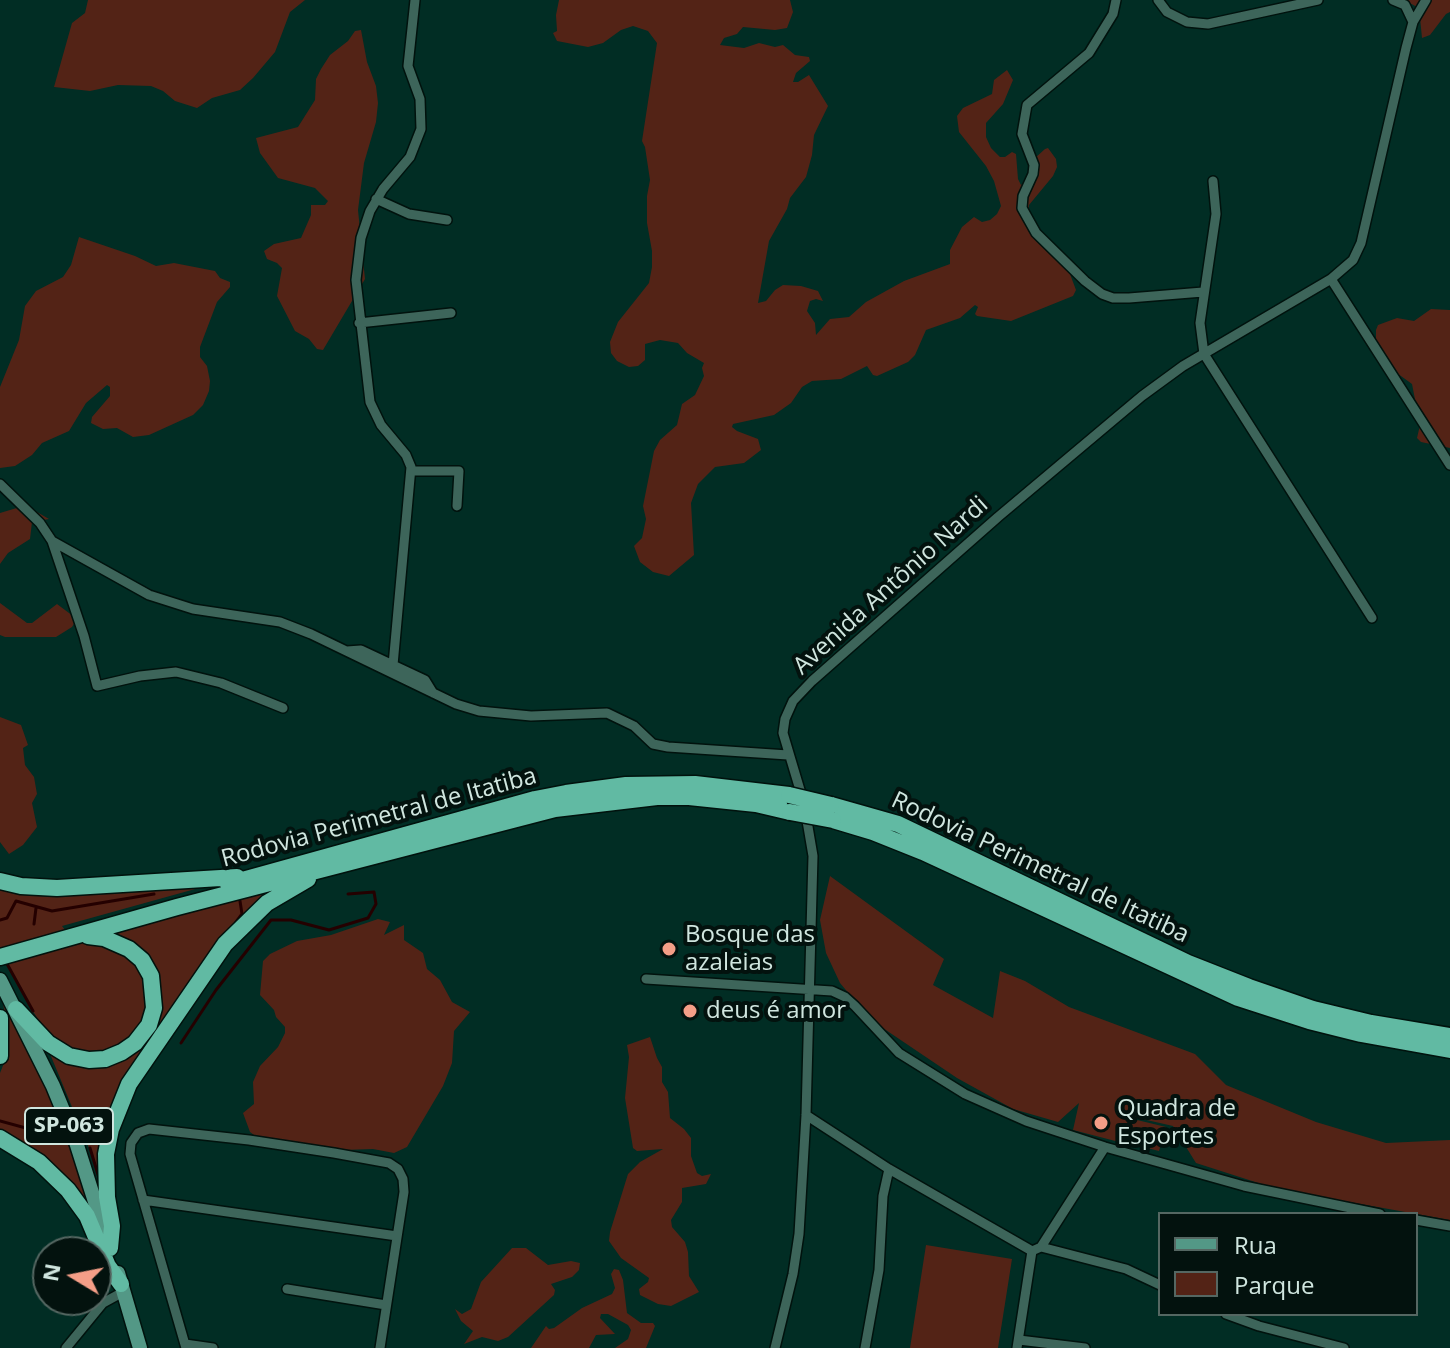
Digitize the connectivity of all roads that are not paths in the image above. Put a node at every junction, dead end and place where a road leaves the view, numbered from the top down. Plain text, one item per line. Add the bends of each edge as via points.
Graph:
1 (415, 0) edge
2 (1116, 0) edge
3 (1158, 0) edge
4 (1318, 0) edge
5 (1426, 0) edge
6 (1396, 1) edge
7 (1413, 22) junction
8 (1213, 181) dead end
9 (376, 199) junction
10 (447, 220) dead end
11 (1331, 279) junction
12 (1203, 292) junction
13 (451, 313) dead end
14 (359, 323) junction
15 (1204, 354) junction
16 (1450, 465) edge
17 (411, 471) junction
18 (0, 484) edge
19 (457, 506) dead end
20 (52, 541) junction
21 (1372, 618) dead end
22 (347, 651) junction
23 (393, 665) junction
24 (433, 693) junction
25 (283, 708) dead end
26 (788, 755) junction
27 (789, 804) junction
28 (832, 813) junction
29 (335, 866) junction
30 (247, 877) junction
31 (0, 881) edge
32 (70, 935) junction
33 (0, 948) edge
34 (0, 957) edge
35 (646, 979) dead end
36 (0, 980) edge
37 (810, 988) junction
38 (16, 1009) junction
39 (0, 1018) edge
40 (1450, 1036) edge
41 (1450, 1050) edge
42 (0, 1056) edge
43 (806, 1115) junction
44 (0, 1138) edge
45 (1105, 1147) junction
46 (889, 1169) junction
47 (143, 1200) junction
48 (1368, 1212) edge
49 (1418, 1220) edge
50 (1450, 1226) edge
51 (106, 1236) edge
52 (112, 1236) edge
53 (397, 1236) junction
54 (1036, 1249) junction
55 (112, 1255) edge
56 (1158, 1284) edge
57 (122, 1288) junction
58 (287, 1289) dead end
59 (386, 1305) junction
60 (1232, 1316) edge
61 (1018, 1344) edge
62 (1314, 1344) edge
63 (186, 1346) edge
64 (66, 1348) edge
65 (140, 1348) edge
66 (213, 1348) edge
67 (380, 1348) edge
68 (775, 1348) edge
69 (865, 1348) edge
70 (1085, 1348) edge
71 (1344, 1348) edge

1 - 9 street via 408,66 420,99 421,129 410,157
2 - 12 street via 1089,53 1027,105 1022,134 1034,165 1022,208 1036,233 1102,294 1129,298
3 - 4 street via 1167,12 1187,22 1208,24
5 - 7 street
6 - 7 street via 1409,10
7 - 11 street, Avenida Antônio Nardi via 1366,225 1353,260
8 - 12 street via 1216,214
9 - 10 street via 409,214
9 - 14 street via 358,252
11 - 15 street, Avenida Antônio Nardi
11 - 16 street
12 - 15 street
13 - 14 street
14 - 17 street via 370,402
15 - 21 street
15 - 26 street, Avenida Antônio Nardi via 1118,415 812,681 785,719
17 - 19 street via 459,471
17 - 23 street
18 - 20 street
20 - 22 street via 149,595 193,609 280,622
20 - 25 street via 97,686 176,672
22 - 23 street via 361,650
22 - 24 street
23 - 24 street via 425,680
24 - 26 street via 503,715 607,713 634,726 653,744 668,747
26 - 37 street, Avenida Antônio Nardi via 813,856
27 - 28 highway, Rodovia Perimetral de Itatiba, bridge
27 - 29 highway, Rodovia Perimetral de Itatiba via 657,797 582,805
27 - 30 highway, Rodovia Perimetral de Itatiba via 683,783 566,793
28 - 40 highway, Rodovia Perimetral de Itatiba via 898,824 1249,987 1313,1009
28 - 41 highway, Rodovia Perimetral de Itatiba via 1238,998 1361,1034
29 - 32 highway, Rodovia Perimetral de Itatiba
29 - 52 highway via 267,903 235,932 136,1072 108,1143
30 - 31 highway via 57,888
30 - 32 highway, Rodovia Perimetral de Itatiba
32 - 33 highway, Rodovia Perimetral de Itatiba
32 - 34 highway, Rodovia Perimetral de Itatiba
32 - 38 highway via 118,942 142,960 154,993 153,1014 144,1033 114,1056 89,1060 55,1048
35 - 37 street
36 - 38 main road, SP-063
37 - 43 street, Avenida Antônio Nardi
37 - 45 street via 845,997 899,1053 965,1094
38 - 51 main road, SP-063 via 61,1105
39 - 42 highway
43 - 46 street
43 - 68 street, Avenida Antônio Nardi via 799,1234
44 - 57 highway via 25,1151 68,1190 87,1216
45 - 48 street via 1244,1186
45 - 54 street
46 - 54 street
46 - 69 street
47 - 53 street
47 - 53 street via 131,1143 149,1129 171,1129 389,1163 403,1179
47 - 63 street
49 - 50 street
53 - 59 street
54 - 56 street via 1126,1269
54 - 61 street
55 - 57 main road, SP-063
57 - 64 street
57 - 65 main road, SP-063
58 - 59 street
59 - 67 street
60 - 62 street
61 - 70 street
62 - 71 street
63 - 66 street

